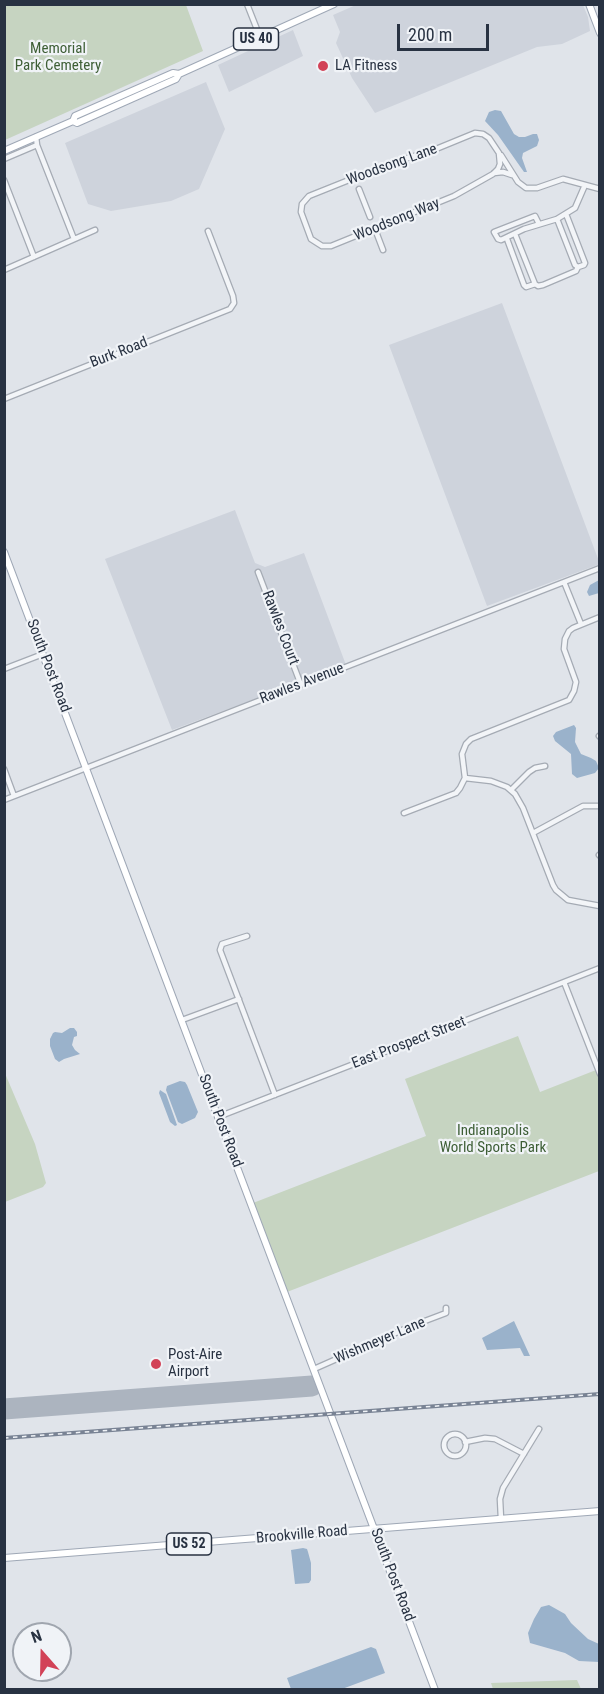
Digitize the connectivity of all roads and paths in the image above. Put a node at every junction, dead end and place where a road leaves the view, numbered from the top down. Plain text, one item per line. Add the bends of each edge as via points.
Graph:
1 (247, 4) edge
2 (334, 4) edge
3 (589, 4) edge
4 (600, 33) edge
5 (260, 37) junction
6 (36, 137) junction
7 (37, 145) junction
8 (4, 151) edge
9 (500, 153) junction
10 (4, 159) edge
11 (365, 174) junction
12 (493, 174) junction
13 (516, 178) junction
14 (4, 180) edge
15 (345, 182) junction
16 (360, 185) junction
17 (585, 185) junction
18 (600, 189) edge
19 (566, 214) junction
20 (374, 219) junction
21 (557, 219) junction
22 (385, 224) junction
23 (539, 224) junction
24 (306, 226) joint
25 (375, 228) junction
26 (95, 230) dead end
27 (208, 231) dead end
28 (364, 233) junction
29 (515, 234) junction
30 (74, 239) junction
31 (507, 239) junction
32 (383, 250) dead end
33 (34, 257) junction
34 (578, 267) junction
35 (4, 270) edge
36 (535, 284) junction
37 (4, 399) edge
38 (4, 552) edge
39 (600, 568) edge
40 (258, 572) dead end
41 (564, 582) junction
42 (600, 617) edge
43 (581, 624) junction
44 (43, 654) junction
45 (4, 669) edge
46 (301, 685) junction
47 (546, 766) dead end
48 (87, 768) junction
49 (4, 770) edge
50 (465, 778) junction
51 (511, 790) junction
52 (14, 796) junction
53 (4, 800) edge
54 (600, 806) edge
55 (404, 813) dead end
56 (533, 833) junction
57 (600, 906) edge
58 (247, 936) dead end
59 (600, 968) edge
60 (564, 982) junction
61 (238, 999) junction
62 (182, 1020) junction
63 (600, 1074) edge
64 (275, 1095) junction
65 (218, 1117) junction
66 (446, 1310) dead end
67 (314, 1369) junction
68 (539, 1429) dead end
69 (465, 1442) junction
70 (524, 1454) junction
71 (600, 1511) edge
72 (501, 1519) junction
73 (374, 1529) junction
74 (4, 1558) edge
75 (435, 1689) edge

1 - 5 street
2 - 5 main road, US 40
3 - 4 main road
5 - 6 main road, US 40 via 75,116 73,121
6 - 7 street
6 - 8 main road, US 40
7 - 10 street
7 - 30 street
9 - 11 street, Woodsong Lane via 489,138 476,133
9 - 12 street via 500,164
9 - 13 street, Woodsong Lane
11 - 15 street, Woodsong Lane
11 - 16 street
12 - 13 street via 507,172
12 - 22 street, Woodsong Way via 454,196
13 - 17 street via 532,189 562,179
14 - 33 street
15 - 16 street
15 - 24 street, Woodsong Lane via 306,199 301,212
16 - 20 street
17 - 18 street
17 - 19 street via 579,202
19 - 21 street
19 - 34 street via 585,263
20 - 22 street
20 - 28 street
21 - 23 street
21 - 34 street
22 - 25 street, Woodsong Way
23 - 29 street
23 - 31 street via 535,216 494,232 498,239
24 - 28 street, Woodsong Way via 314,242 325,246
25 - 28 street, Woodsong Way
25 - 32 street
26 - 30 street
27 - 37 street, Burk Road via 233,296 232,306 226,311
29 - 31 street
29 - 36 street
30 - 33 street
31 - 36 street via 524,285
33 - 35 street
34 - 36 street via 576,272 543,285
38 - 44 main road, South Post Road
39 - 41 street, Rawles Avenue
40 - 46 street, Rawles Court
41 - 43 street
41 - 46 street, Rawles Avenue
42 - 43 street
43 - 50 street via 569,632 564,642 576,682 572,696 564,703 470,740 462,754
44 - 45 street
44 - 48 main road, South Post Road
46 - 48 street, Rawles Avenue
47 - 51 street via 528,772
48 - 52 street, Rawles Avenue
48 - 62 main road, South Post Road
49 - 52 street
50 - 51 street via 491,781
50 - 55 street via 456,793
51 - 56 street
52 - 53 street, Rawles Avenue
54 - 56 street via 583,806
56 - 57 street via 556,890 568,900
58 - 61 street via 222,944 220,950
59 - 60 street, East Prospect Street
60 - 63 street
60 - 64 street, East Prospect Street
61 - 62 street
61 - 64 street
62 - 65 main road, South Post Road
64 - 65 street, East Prospect Street
65 - 67 main road, South Post Road
66 - 67 street, Wishmeyer Lane
67 - 73 main road, South Post Road
68 - 70 street
69 - 69 street via 459,1435 450,1436 445,1449 451,1455 459,1455
69 - 70 street via 495,1439
70 - 72 street via 502,1490
71 - 72 main road, Brookville Road / US 52
72 - 73 main road, Brookville Road / US 52
73 - 74 main road, Brookville Road / US 52
73 - 75 main road, South Post Road

